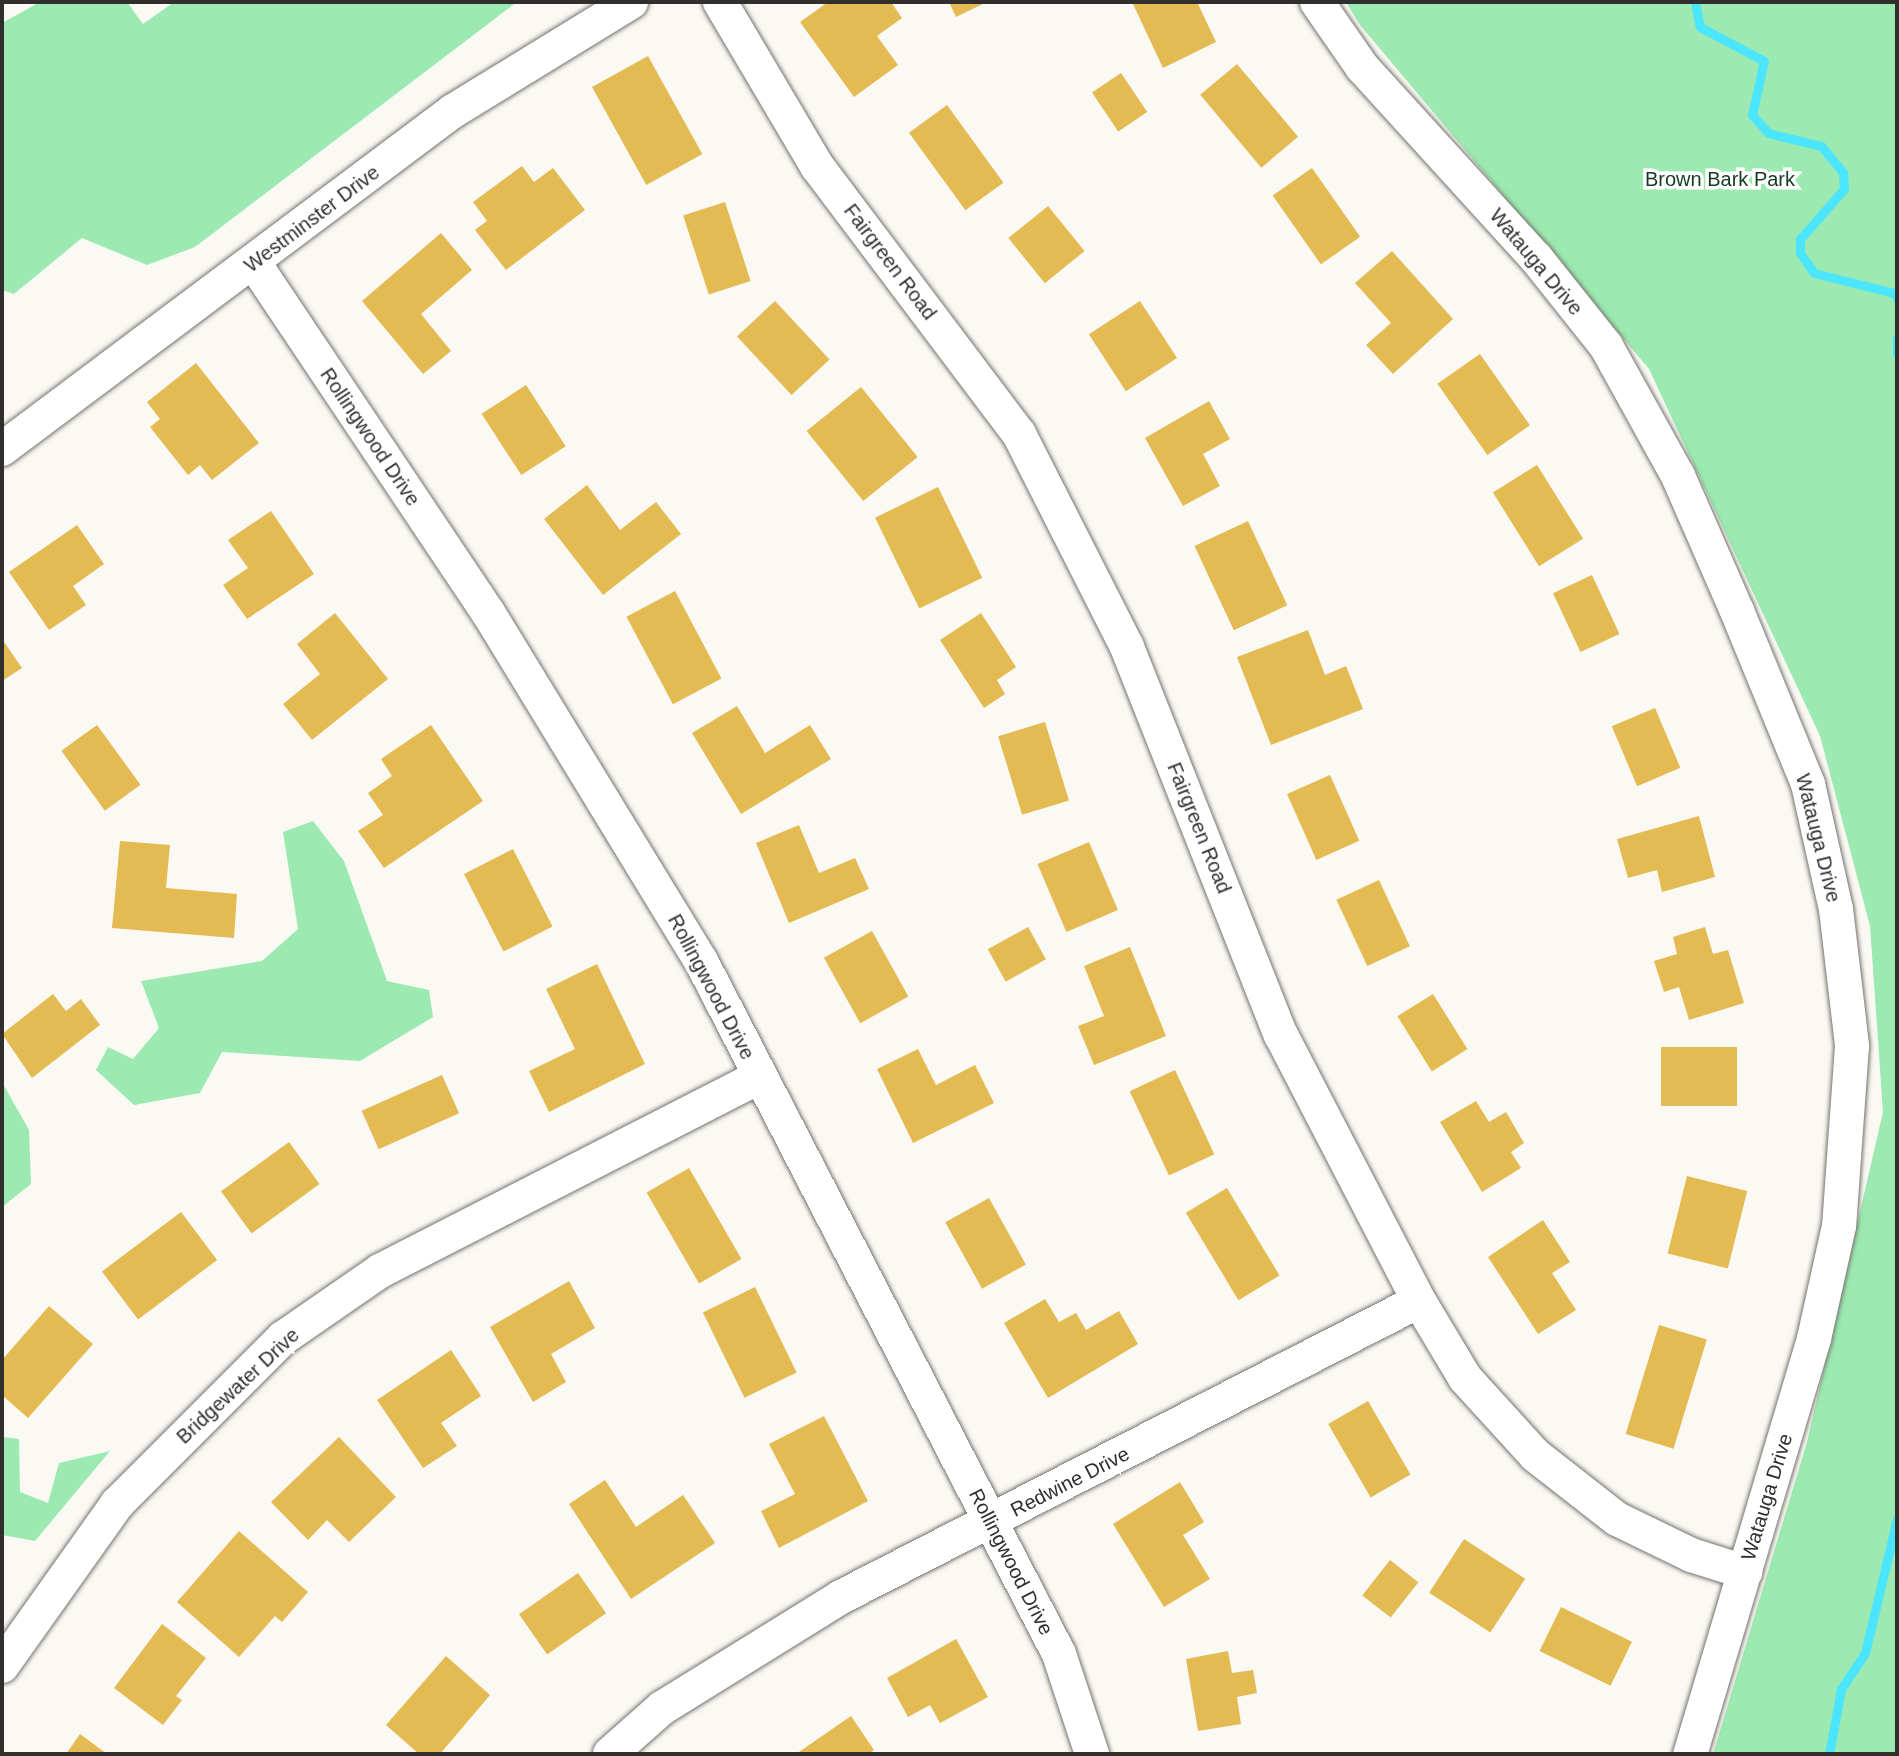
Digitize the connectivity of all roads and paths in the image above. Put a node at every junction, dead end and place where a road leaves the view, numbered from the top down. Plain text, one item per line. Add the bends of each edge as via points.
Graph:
1 (631, 2) edge
2 (720, 2) edge
3 (1317, 2) edge
4 (254, 263) junction
5 (2, 449) edge
6 (759, 1077) junction
7 (1419, 1301) junction
8 (992, 1523) junction
9 (1745, 1572) junction
10 (2, 1666) edge
11 (610, 1754) edge
12 (1092, 1754) edge
13 (1690, 1754) edge

1 - 4 street, Westminster Drive via 453,111
2 - 7 street, Fairgreen Road via 817,166 1019,434 1127,647 1281,1035
3 - 9 street, Watauga Drive via 1362,67 1536,258 1606,346 1678,476 1808,784 1836,909 1852,1046 1839,1226 1814,1339
4 - 5 street, Westminster Drive
4 - 6 street, Rollingwood Drive via 489,614 701,961
6 - 8 street, Rollingwood Drive
6 - 10 street, Bridgewater Drive via 380,1271 283,1338 117,1504
7 - 8 street, Redwine Drive
7 - 9 street, Fairgreen Road via 1465,1378 1535,1455 1617,1519 1691,1555
8 - 11 street, Redwine Drive via 841,1597 662,1708
8 - 12 street, Rollingwood Drive via 1059,1654
9 - 13 street, Watauga Drive

